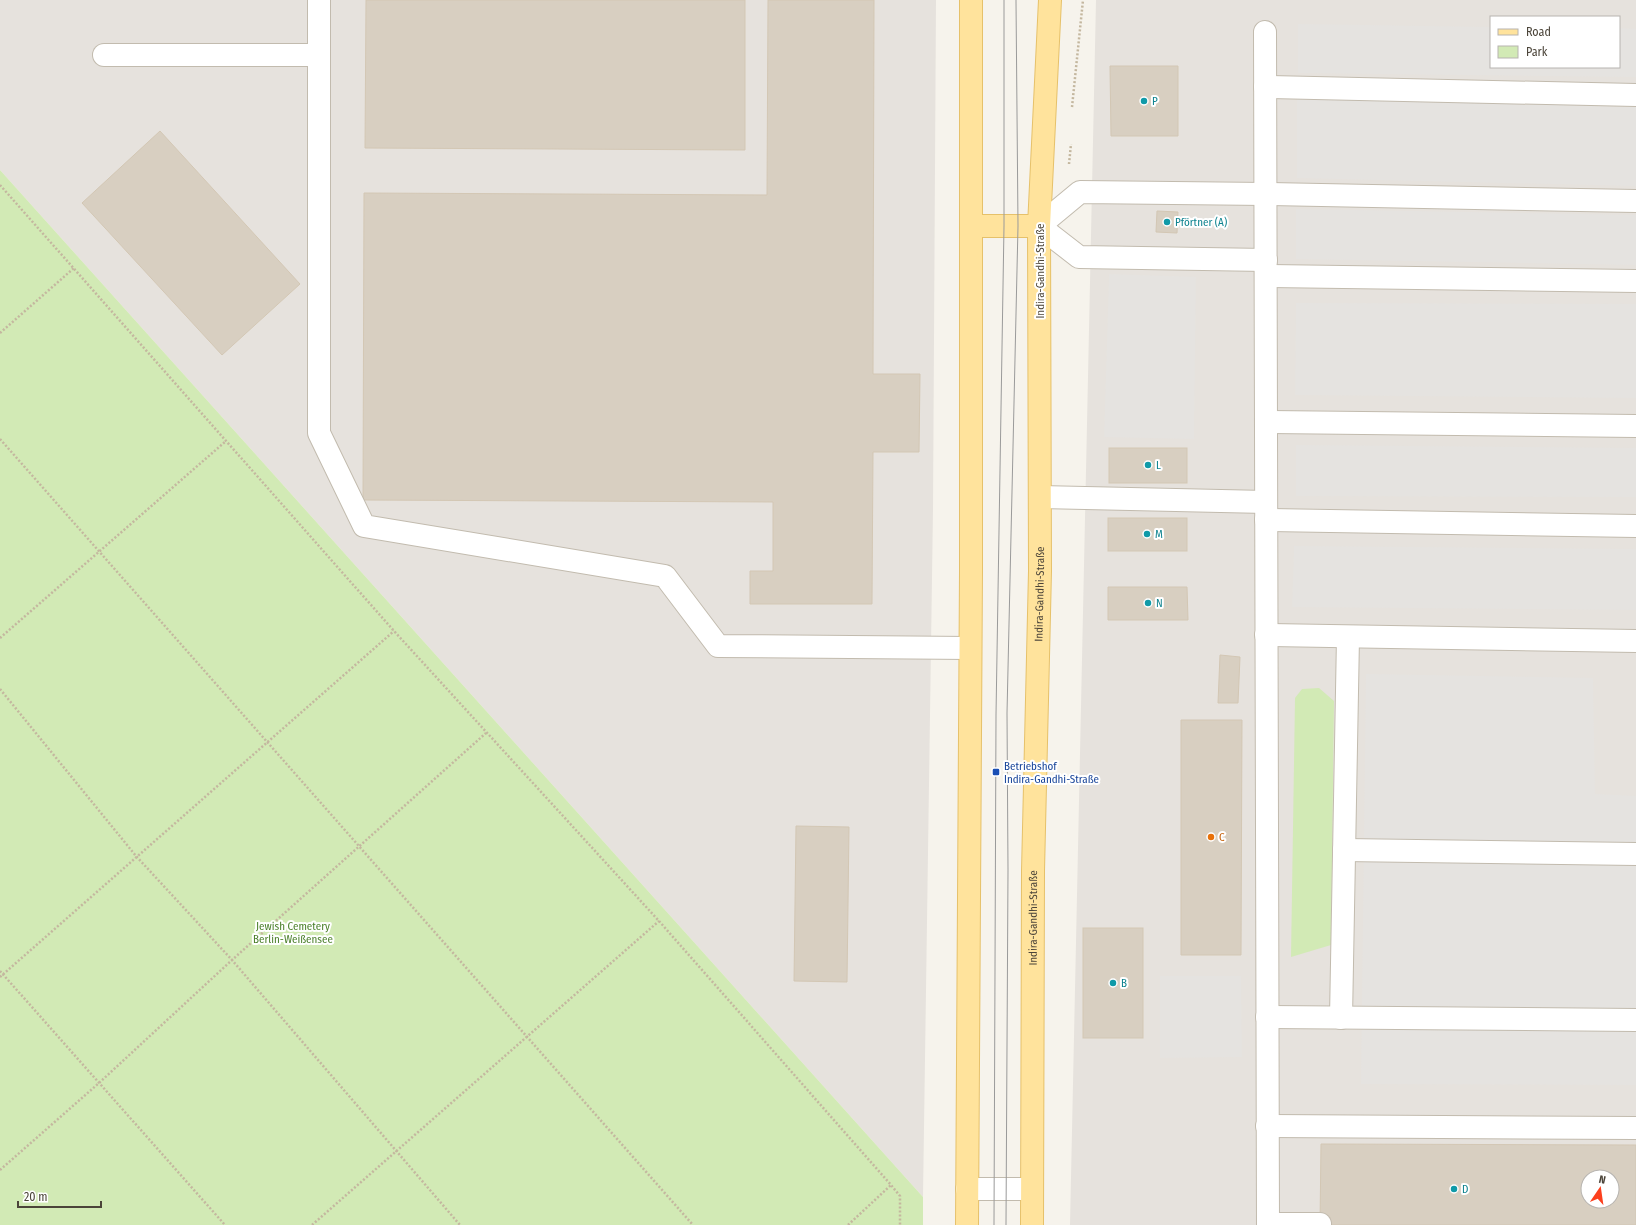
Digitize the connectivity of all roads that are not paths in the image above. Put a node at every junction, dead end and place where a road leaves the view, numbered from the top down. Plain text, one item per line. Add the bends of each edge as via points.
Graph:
1 (319, 0) edge
2 (971, 0) edge
3 (1050, 0) edge
4 (1265, 32) dead end
5 (104, 54) dead end
6 (319, 55) junction
7 (1265, 87) junction
8 (1636, 95) edge
9 (1266, 194) junction
10 (1636, 201) edge
11 (972, 226) junction
12 (1039, 226) junction
13 (1266, 268) junction
14 (1636, 281) edge
15 (1266, 422) junction
16 (1636, 426) edge
17 (1040, 497) junction
18 (1266, 511) junction
19 (1636, 526) edge
20 (1266, 635) junction
21 (1348, 637) junction
22 (1636, 641) edge
23 (970, 648) junction
24 (1344, 850) junction
25 (1636, 854) edge
26 (1267, 1017) junction
27 (1341, 1018) junction
28 (1636, 1020) edge
29 (1267, 1126) junction
30 (1636, 1128) edge
31 (967, 1189) junction
32 (1032, 1189) junction
33 (1268, 1224) edge
34 (1320, 1224) dead end
35 (967, 1225) edge
36 (1032, 1225) edge

1 - 6 lane
2 - 11 main road
3 - 12 main road, Indira-Gandhi-Straße
4 - 7 lane
5 - 6 lane
6 - 23 lane via 319,433 364,526 665,576 718,646
7 - 8 lane
7 - 9 lane
9 - 10 lane
9 - 12 lane via 1080,192
9 - 13 lane
11 - 12 main road
11 - 23 main road
12 - 13 lane via 1079,257
12 - 17 main road, Indira-Gandhi-Straße
13 - 14 lane
13 - 15 lane
15 - 16 lane
15 - 18 lane
17 - 18 lane
17 - 32 main road, Indira-Gandhi-Straße via 1033,879
18 - 19 lane
18 - 20 lane
20 - 21 lane
20 - 26 lane
21 - 22 lane
21 - 24 lane
23 - 31 main road
24 - 25 lane
24 - 27 lane
26 - 27 lane
26 - 29 lane
27 - 28 lane
29 - 30 lane
29 - 33 lane
31 - 32 lane
31 - 35 main road
32 - 36 main road, Indira-Gandhi-Straße
33 - 34 lane

